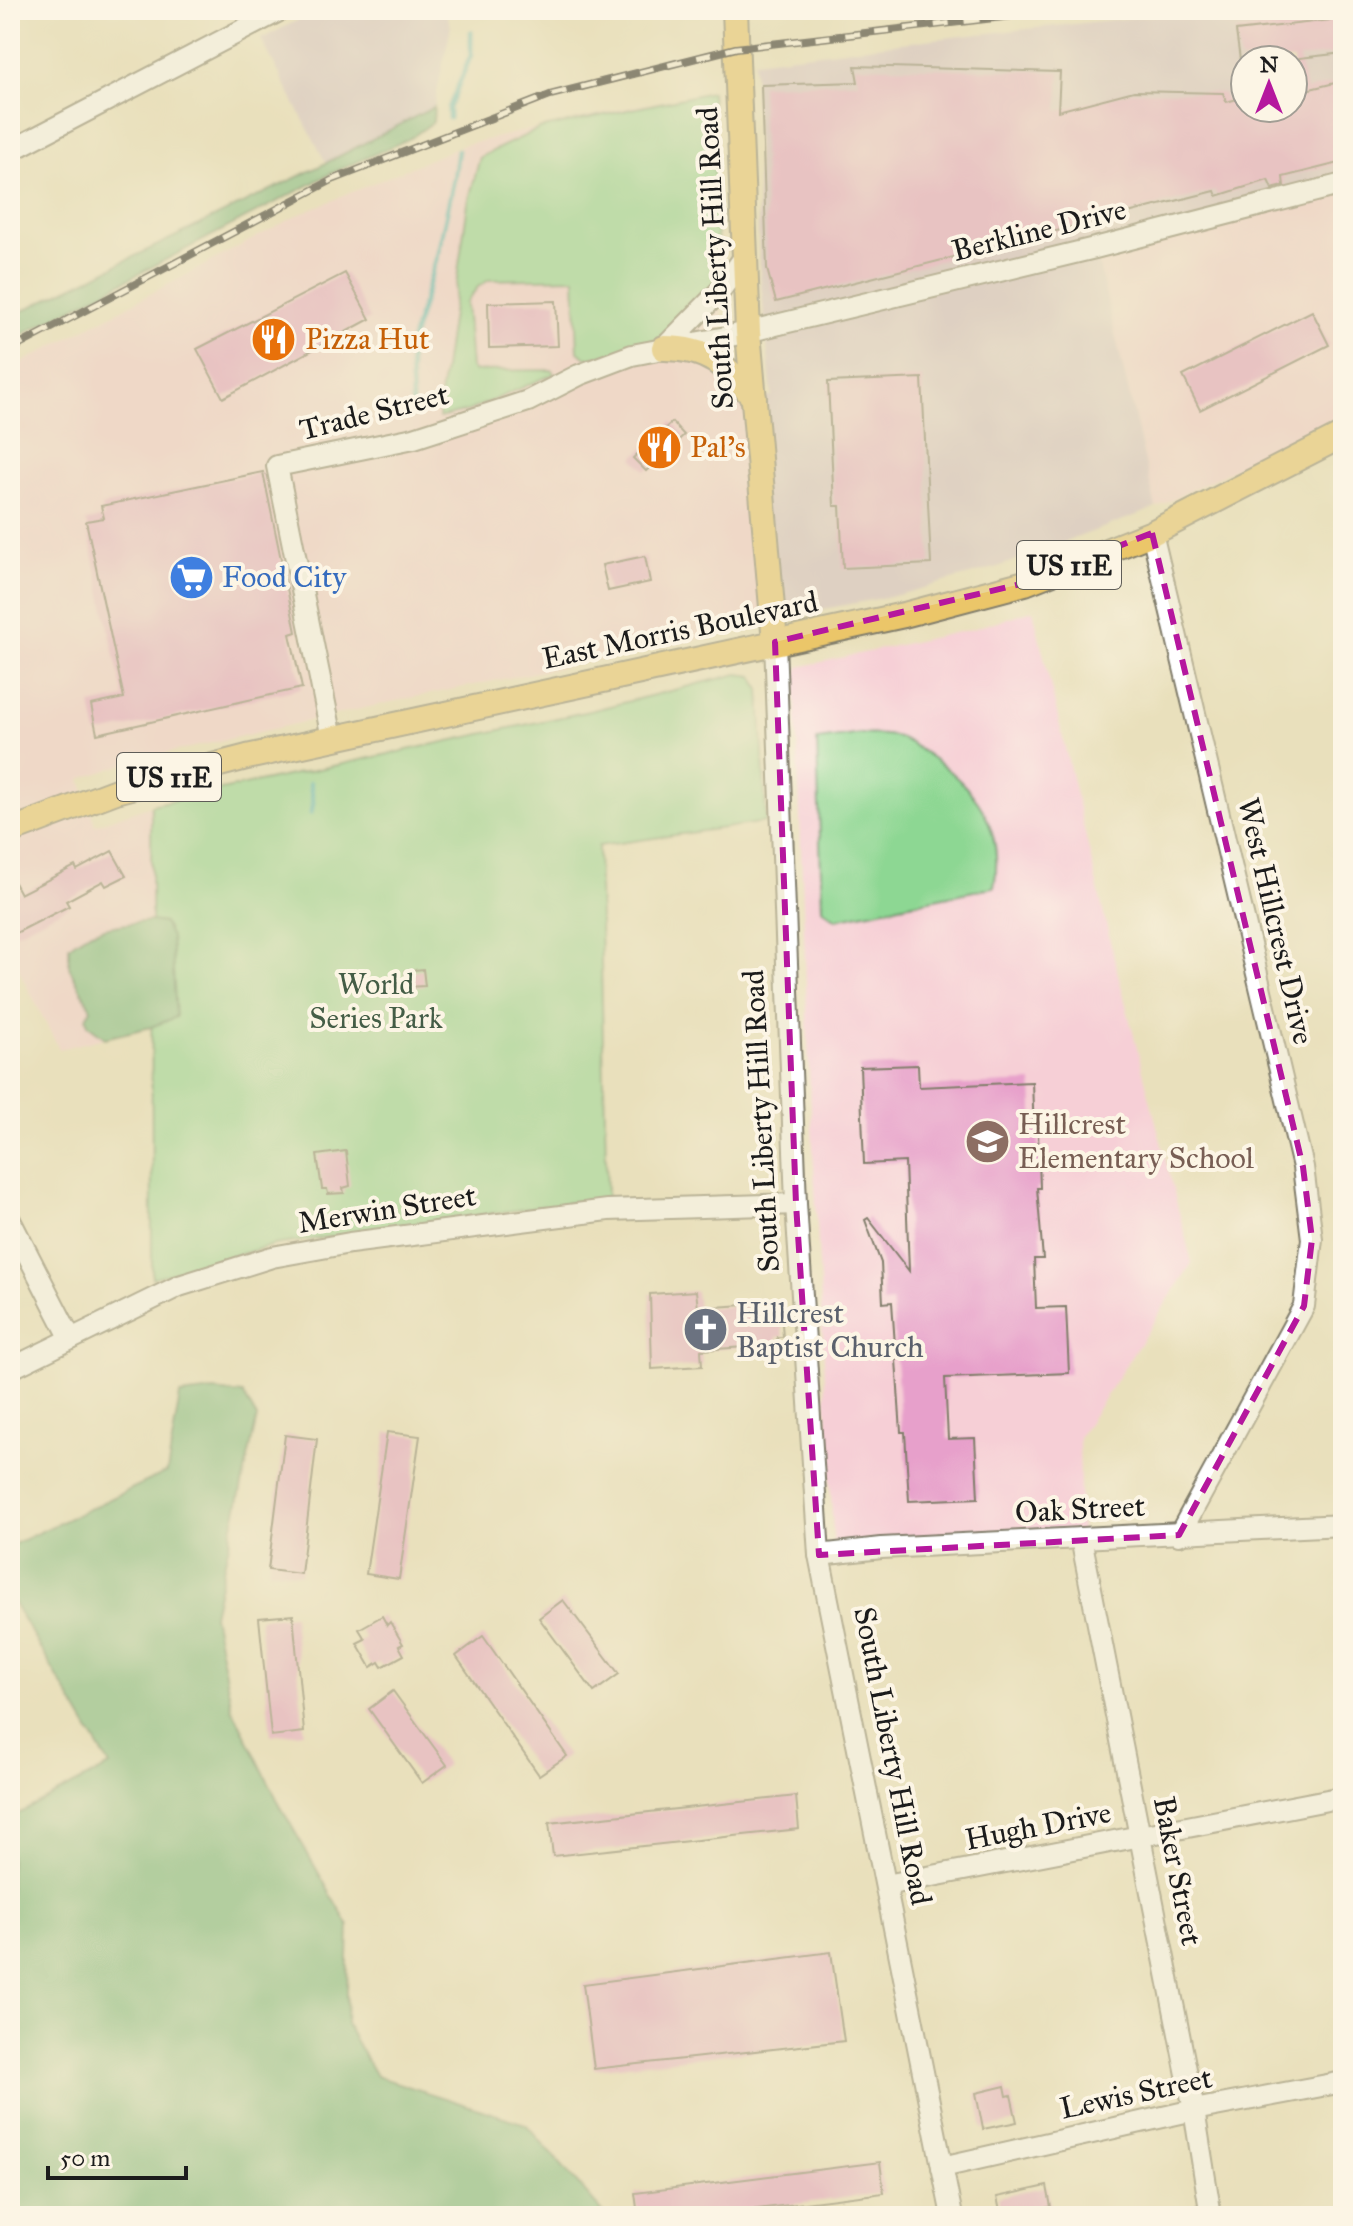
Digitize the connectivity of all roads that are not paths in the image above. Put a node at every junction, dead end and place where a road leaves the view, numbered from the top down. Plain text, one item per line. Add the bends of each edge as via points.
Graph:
1 (281, 10) edge
2 (735, 10) edge
3 (249, 17) edge
4 (10, 151) edge
5 (1343, 184) edge
6 (745, 256) junction
7 (748, 332) junction
8 (664, 348) junction
9 (754, 398) junction
10 (1343, 435) edge
11 (1152, 533) junction
12 (775, 642) junction
13 (332, 738) junction
14 (10, 831) edge
15 (796, 1204) junction
16 (10, 1220) edge
17 (71, 1339) junction
18 (10, 1369) edge
19 (1343, 1525) edge
20 (1179, 1535) junction
21 (1081, 1538) junction
22 (819, 1555) junction
23 (1343, 1797) edge
24 (1141, 1837) junction
25 (886, 1885) junction
26 (1343, 2082) edge
27 (1194, 2110) junction
28 (942, 2167) junction
29 (952, 2216) edge
30 (1211, 2216) edge

1 - 3 street
2 - 6 main road, South Liberty Hill Road
3 - 4 street
5 - 7 street, Berkline Drive
6 - 7 main road, South Liberty Hill Road
6 - 8 street via 720,291
7 - 8 street, Trade Street
7 - 9 main road, South Liberty Hill Road
8 - 9 main road via 704,354 731,370
8 - 13 street, Trade Street via 632,355 528,401 414,438 277,466
9 - 12 main road, South Liberty Hill Road
10 - 11 main road, East Morris Boulevard / US 11E
11 - 12 main road, East Morris Boulevard / US 11E via 1025,583
11 - 20 street, West Hillcrest Drive via 1303,1167 1312,1239 1304,1306
12 - 13 main road, East Morris Boulevard / US 11E
12 - 15 street, South Liberty Hill Road
13 - 14 main road, East Morris Boulevard / US 11E via 116,791
15 - 17 street, Merwin Street via 608,1210 272,1257 179,1286
15 - 22 street, South Liberty Hill Road
16 - 17 street
17 - 18 street, Merwin Street
19 - 20 street, Oak Street
20 - 21 street, Oak Street
21 - 22 street, Oak Street
21 - 24 street, Baker Street
22 - 25 street, South Liberty Hill Road
23 - 24 street, Hugh Drive
24 - 25 street, Hugh Drive
24 - 27 street, Baker Street
25 - 28 street, South Liberty Hill Road
26 - 27 street, Lewis Street
27 - 28 street, Lewis Street
27 - 30 street, Baker Street
28 - 29 street, South Liberty Hill Road

